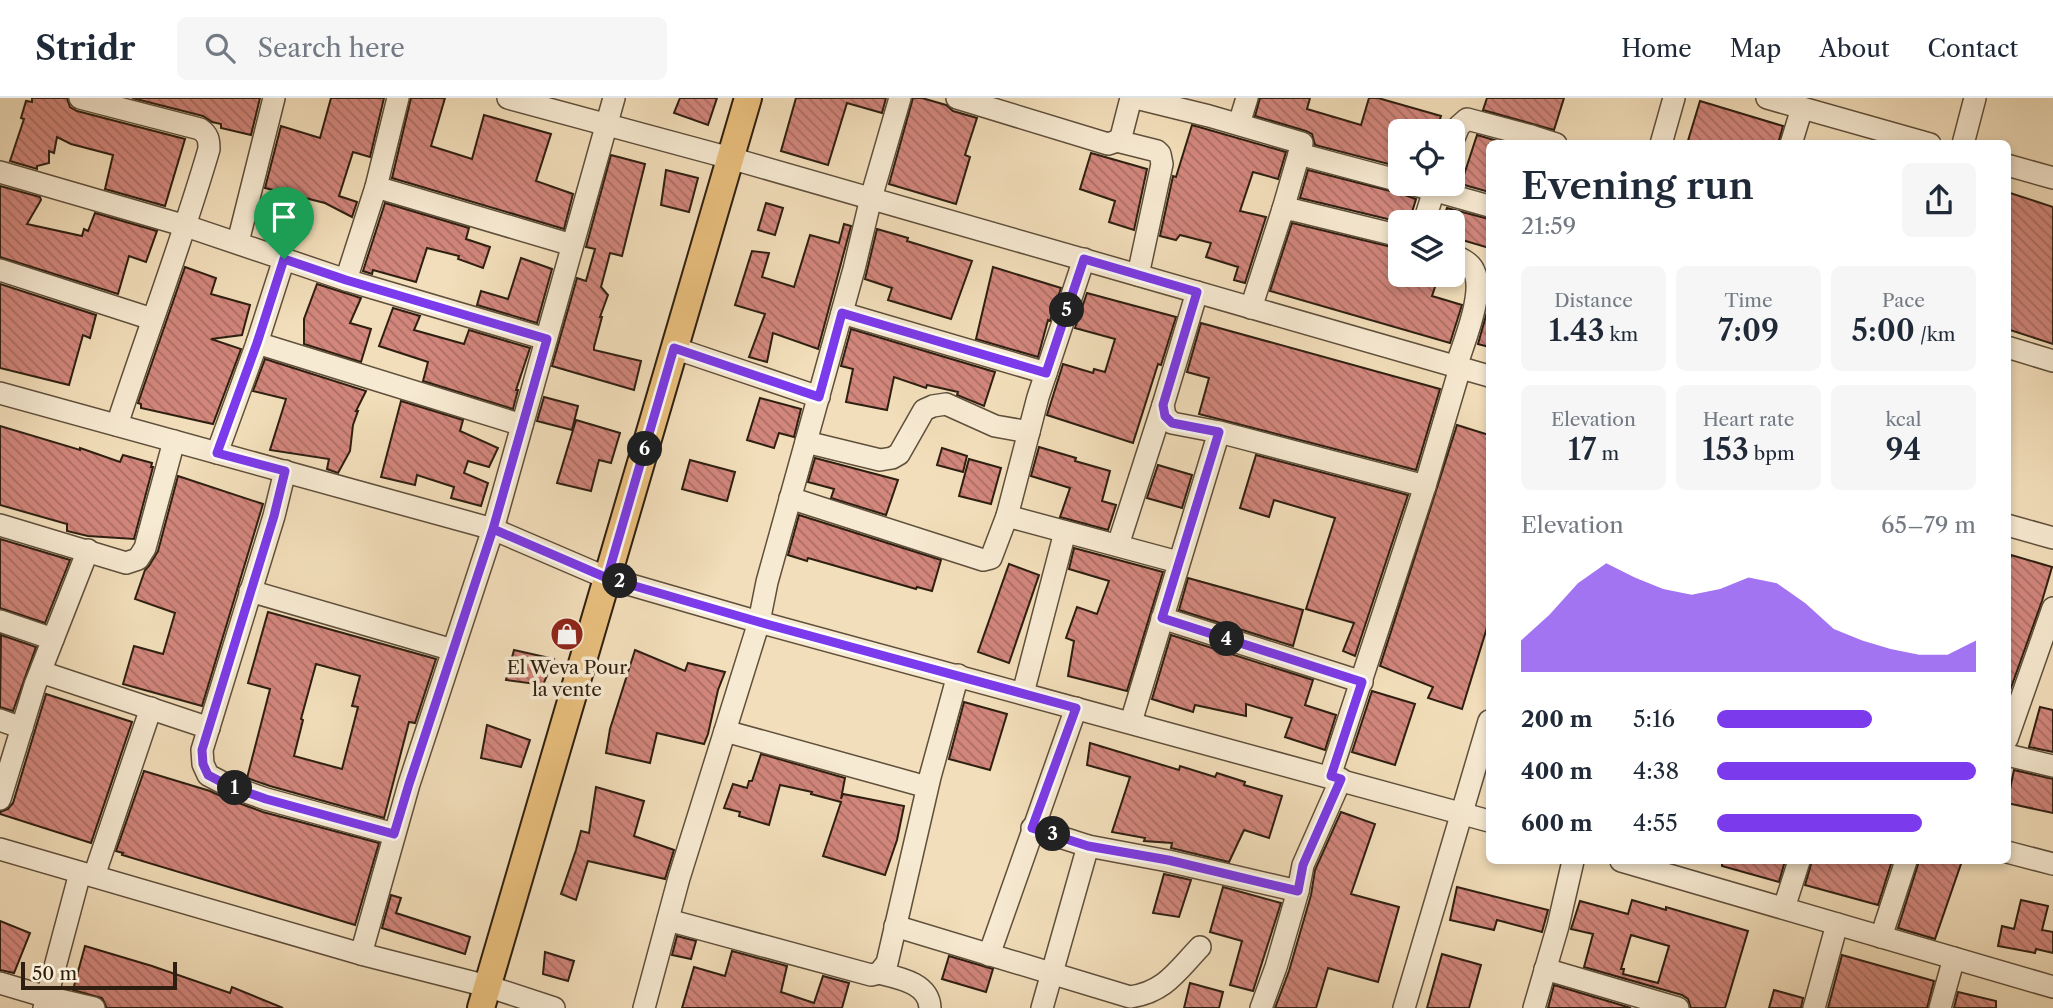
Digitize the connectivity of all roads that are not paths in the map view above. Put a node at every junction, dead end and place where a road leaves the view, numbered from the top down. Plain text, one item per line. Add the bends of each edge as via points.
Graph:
1 (80, 98) edge
2 (274, 98) edge
3 (398, 98) edge
4 (508, 98) edge
5 (614, 98) edge
6 (748, 98) edge
7 (900, 98) edge
8 (957, 98) edge
9 (1131, 98) edge
10 (1136, 98) edge
11 (1247, 98) edge
12 (1674, 98) edge
13 (1767, 98) edge
14 (1975, 98) edge
15 (1802, 108) junction
16 (1465, 121) edge
17 (1240, 124) junction
18 (606, 125) junction
19 (1530, 140) edge
20 (1662, 140) edge
21 (1792, 140) edge
22 (1916, 140) edge
23 (1963, 140) edge
24 (1118, 141) junction
25 (1300, 154) junction
26 (730, 158) junction
27 (2011, 167) edge
28 (0, 172) edge
29 (1388, 178) edge
30 (2053, 178) edge
31 (376, 187) junction
32 (1461, 196) edge
33 (870, 198) junction
34 (1486, 205) edge
35 (1283, 209) junction
36 (186, 226) junction
37 (1388, 233) edge
38 (237, 242) junction
39 (572, 245) junction
40 (284, 259) junction
41 (1084, 259) junction
42 (1465, 261) edge
43 (0, 270) edge
44 (1138, 275) junction
45 (346, 280) junction
46 (1197, 292) junction
47 (1251, 308) junction
48 (842, 313) junction
49 (152, 319) junction
50 (547, 339) junction
51 (257, 343) junction
52 (674, 348) junction
53 (2011, 348) edge
54 (2053, 361) edge
55 (1458, 367) junction
56 (1046, 373) junction
57 (1486, 375) edge
58 (0, 393) edge
59 (819, 397) junction
60 (1163, 405) junction
61 (117, 425) junction
62 (522, 425) junction
63 (1029, 432) junction
64 (1219, 432) junction
65 (174, 441) junction
66 (806, 442) junction
67 (217, 453) junction
68 (285, 471) junction
69 (1425, 486) junction
70 (790, 498) junction
71 (1007, 516) junction
72 (0, 525) edge
73 (2011, 526) edge
74 (493, 529) junction
75 (1065, 532) junction
76 (2053, 538) edge
77 (1118, 545) junction
78 (88, 550) junction
79 (1178, 562) junction
80 (607, 578) junction
81 (250, 591) junction
82 (2053, 608) edge
83 (1162, 618) junction
84 (0, 621) edge
85 (759, 622) junction
86 (53, 639) junction
87 (453, 650) junction
88 (2043, 669) edge
89 (41, 672) junction
90 (958, 676) junction
91 (1362, 682) junction
92 (1023, 693) junction
93 (151, 708) junction
94 (1076, 708) junction
95 (2012, 712) edge
96 (0, 720) edge
97 (1131, 722) junction
98 (22, 728) junction
99 (209, 728) junction
100 (725, 731) junction
101 (1486, 731) edge
102 (2011, 756) edge
103 (2053, 766) edge
104 (1336, 778) junction
105 (927, 787) junction
106 (0, 799) edge
107 (1462, 812) junction
108 (1486, 820) edge
109 (1032, 828) junction
110 (394, 834) junction
111 (1088, 846) junction
112 (0, 849) edge
113 (2011, 853) edge
114 (1572, 864) edge
115 (1630, 864) edge
116 (1798, 864) edge
117 (1905, 864) edge
118 (2053, 864) edge
119 (87, 875) junction
120 (1298, 891) junction
121 (1784, 908) junction
122 (668, 920) junction
123 (1837, 924) junction
124 (895, 926) junction
125 (1881, 937) junction
126 (1200, 947) dead end
127 (361, 954) junction
128 (989, 955) junction
129 (1954, 958) junction
130 (1545, 969) junction
131 (879, 973) junction
132 (1050, 974) junction
133 (0, 983) edge
134 (2053, 986) edge
135 (484, 997) edge
136 (45, 1003) edge
137 (94, 1008) edge
138 (554, 1008) edge
139 (644, 1008) edge
140 (930, 1008) edge
141 (1042, 1008) edge
142 (1261, 1008) edge
143 (1404, 1008) edge
144 (1534, 1008) edge
145 (1678, 1008) edge
146 (1814, 1008) edge
147 (1940, 1008) edge

1 - 36 street via 200,129 208,135 209,149
2 - 38 street
3 - 31 street
4 - 18 street
5 - 18 street
6 - 26 main road
7 - 33 street
8 - 24 street via 1108,144
9 - 24 street
10 - 17 street
11 - 17 street
12 - 20 street
13 - 15 street
14 - 23 street
15 - 21 street
15 - 22 street
16 - 19 street
17 - 25 street via 1302,143
18 - 26 street
18 - 39 street
24 - 44 street via 1157,151 1162,159
25 - 29 street
25 - 35 street
26 - 33 street
26 - 52 main road
27 - 30 street
28 - 36 street
31 - 39 street
31 - 45 street
32 - 34 street
33 - 41 street
33 - 48 street
35 - 37 street
35 - 47 street
36 - 38 street
36 - 49 street
38 - 40 street
39 - 50 street
40 - 45 street
40 - 51 street
41 - 44 street
41 - 56 street
42 - 55 street via 1475,271 1476,302
43 - 49 street
44 - 46 street
45 - 50 street
46 - 47 street
46 - 60 street
47 - 55 street
48 - 56 street
48 - 59 street
49 - 61 street
50 - 62 street
51 - 62 street
51 - 67 street
52 - 59 street
52 - 80 main road
53 - 54 street
55 - 57 street
55 - 69 street
56 - 63 street
58 - 61 street
59 - 66 street
60 - 64 street via 1172,423
60 - 77 street
61 - 65 street
62 - 74 street
63 - 66 street via 995,426 946,404 924,410 899,454 892,458 880,460
63 - 71 street
64 - 69 street
64 - 79 street
65 - 67 street
65 - 78 street via 138,559 126,563
66 - 70 street
67 - 68 street
68 - 74 street
68 - 81 street
69 - 91 street
70 - 71 street via 986,560
70 - 85 street
71 - 75 street
72 - 78 street
73 - 76 street
74 - 80 street
74 - 87 street
75 - 77 street
75 - 92 street
77 - 79 street
78 - 86 street
79 - 83 street
80 - 85 street
80 - 135 main road
81 - 87 street
81 - 99 street
82 - 88 street
83 - 91 street
83 - 97 street
84 - 86 street
85 - 90 street
85 - 100 street
86 - 89 street
87 - 110 street
88 - 95 street
89 - 93 street
89 - 98 street
90 - 92 street
90 - 105 street
91 - 104 street
92 - 94 street
93 - 99 street
93 - 119 street
94 - 97 street
94 - 109 street
96 - 98 street
97 - 104 street
98 - 106 street
99 - 110 street via 202,750 208,775 266,799
100 - 105 street
100 - 122 street
101 - 107 street
102 - 103 street
104 - 107 street
104 - 120 street via 1303,865
105 - 124 street
107 - 108 street
107 - 143 street
109 - 111 street
109 - 128 street
110 - 127 street
111 - 120 street
111 - 132 street
112 - 119 street
113 - 118 street
114 - 130 street
115 - 121 street
116 - 121 street
117 - 125 street
119 - 127 street
119 - 136 street
120 - 142 street
121 - 123 street
122 - 131 street via 871,975
122 - 139 street
123 - 125 street
123 - 146 street
124 - 128 street
124 - 131 street via 887,963
125 - 129 street
126 - 132 street via 1163,986 1145,995 1130,997
127 - 135 street
128 - 132 street
129 - 134 street
129 - 147 street
130 - 144 street
130 - 145 street
131 - 140 street via 915,984
132 - 141 street
133 - 136 street
135 - 138 street
136 - 137 street

